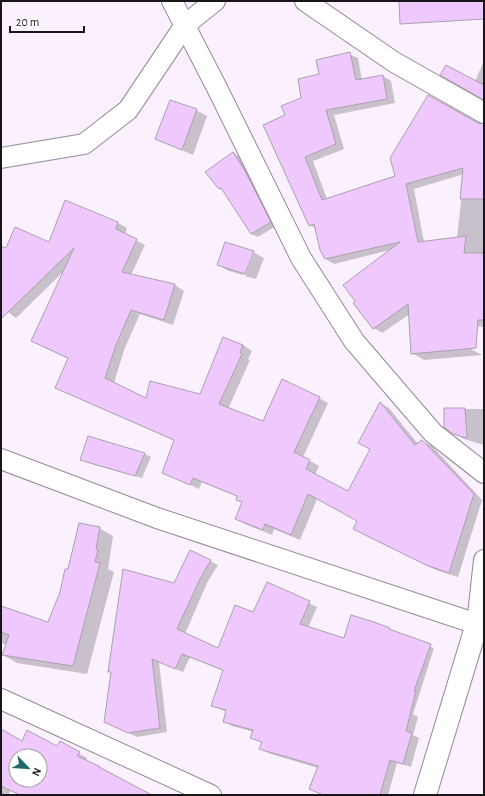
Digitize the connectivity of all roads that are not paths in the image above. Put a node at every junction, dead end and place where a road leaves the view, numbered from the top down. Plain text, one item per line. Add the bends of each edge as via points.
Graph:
1 (172, 1) edge
2 (215, 1) edge
3 (304, 1) edge
4 (185, 25) junction
5 (484, 113) edge
6 (1, 158) edge
7 (1, 459) edge
8 (484, 473) edge
9 (484, 560) edge
10 (481, 625) edge
11 (1, 699) edge
12 (209, 795) edge
13 (425, 795) edge

1 - 4 street
2 - 4 street
3 - 5 street via 394,62
4 - 6 street via 128,110 84,144
4 - 8 street via 301,258 354,341 434,433
7 - 10 street via 157,518
9 - 10 street
10 - 13 street
11 - 12 street

